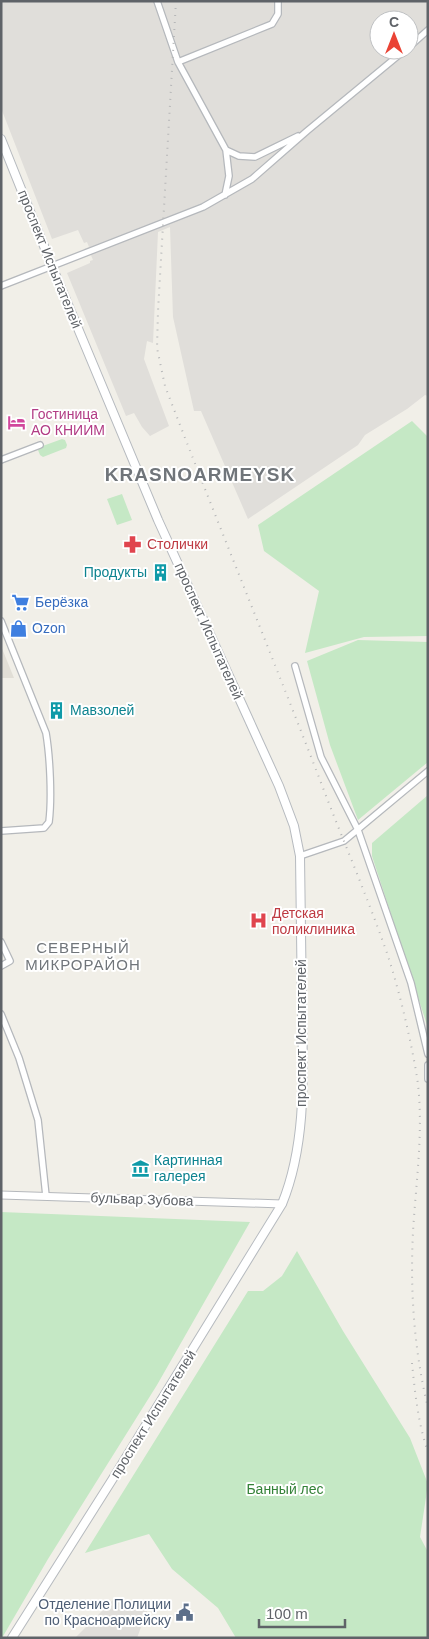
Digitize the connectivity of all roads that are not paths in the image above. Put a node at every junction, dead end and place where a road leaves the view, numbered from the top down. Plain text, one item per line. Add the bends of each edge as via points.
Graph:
1 (158, 1) edge
2 (278, 1) edge
3 (393, 60) edge
4 (178, 62) junction
5 (307, 131) junction
6 (1, 139) edge
7 (226, 150) junction
8 (225, 195) junction
9 (52, 266) junction
10 (1, 286) edge
11 (40, 445) dead end
12 (1, 460) edge
13 (1, 621) edge
14 (295, 666) dead end
15 (428, 771) edge
16 (358, 830) junction
17 (1, 831) edge
18 (300, 856) junction
19 (1, 942) edge
20 (1, 966) edge
21 (1, 1014) edge
22 (428, 1054) edge
23 (428, 1065) edge
24 (428, 1079) edge
25 (1, 1195) edge
26 (46, 1196) junction
27 (282, 1204) junction
28 (12, 1638) edge

1 - 4 street
2 - 4 street via 278,14 272,24
3 - 5 street
4 - 7 street
5 - 7 street via 255,157 240,156
5 - 8 street via 252,179
6 - 9 main road, проспект Испытателей
7 - 8 street via 229,176
8 - 9 street via 203,207
9 - 10 street
9 - 18 main road, проспект Испытателей via 154,511 279,786 294,826
11 - 12 street
13 - 17 street via 46,733 49,822 44,828
14 - 16 street via 321,757
15 - 16 street
16 - 18 street via 344,841
16 - 22 street via 412,983
18 - 27 main road, проспект Испытателей via 302,1087 293,1167
19 - 20 street via 10,962
21 - 26 street via 38,1120
23 - 24 street
25 - 26 street, бульвар Зубова
26 - 27 street, бульвар Зубова
27 - 28 main road, проспект Испытателей

